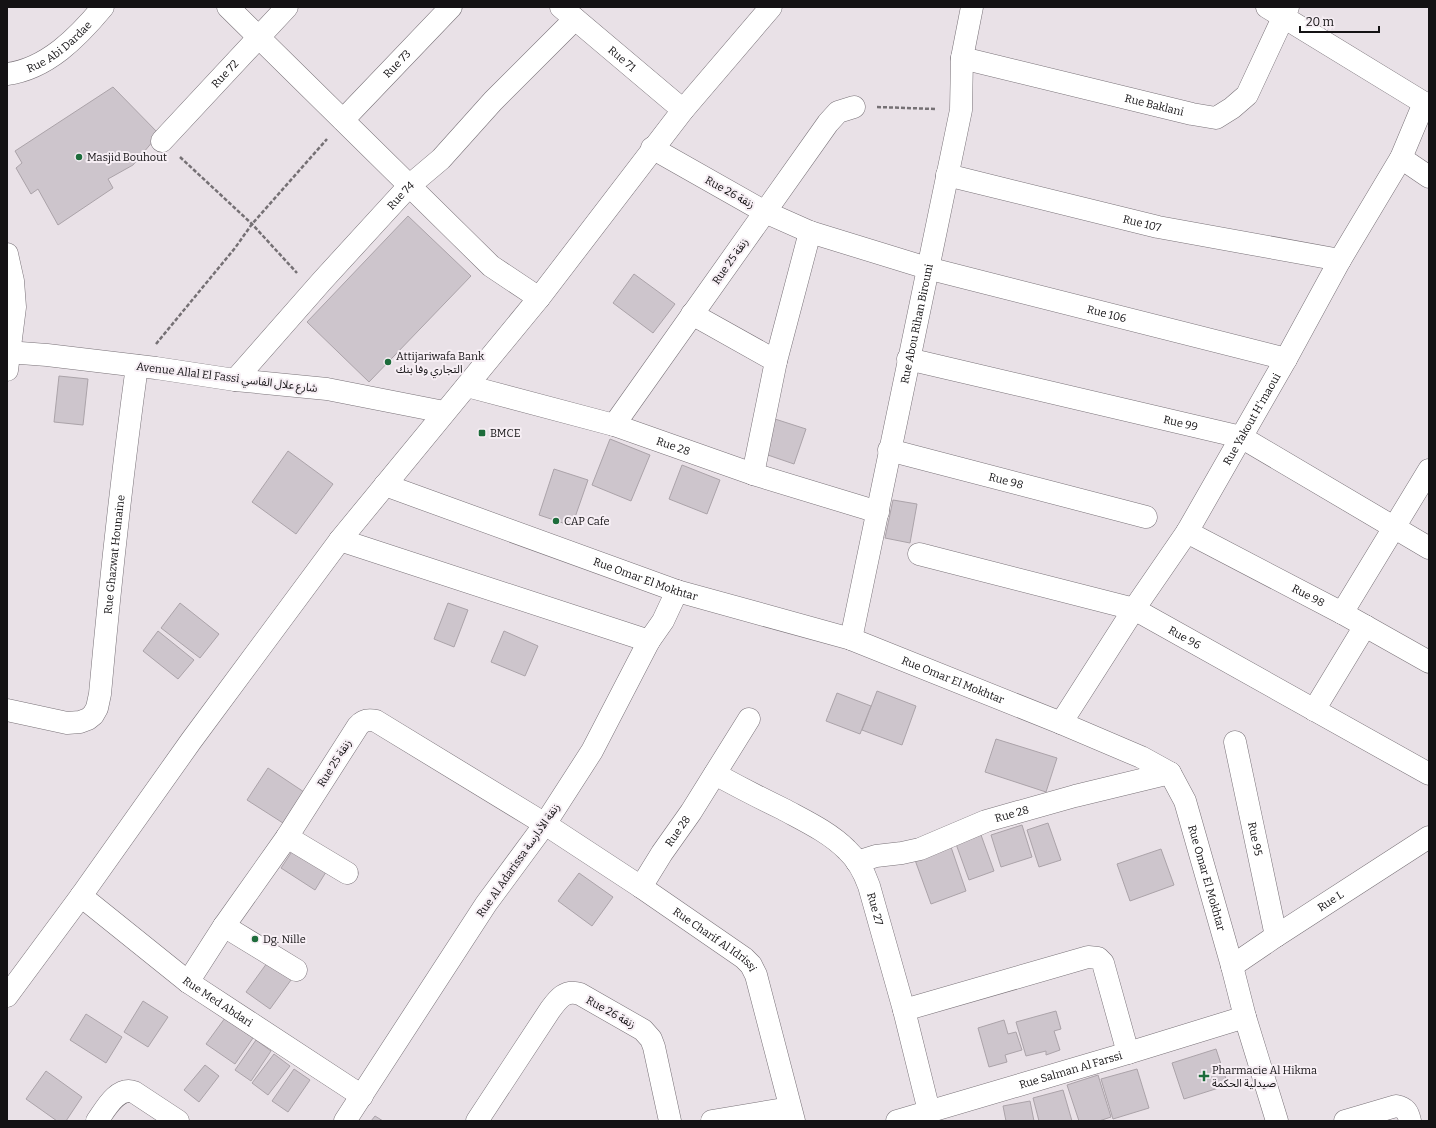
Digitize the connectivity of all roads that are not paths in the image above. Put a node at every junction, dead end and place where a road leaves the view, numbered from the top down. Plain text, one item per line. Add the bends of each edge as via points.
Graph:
1 (103, 7) edge
2 (228, 7) edge
3 (287, 7) edge
4 (451, 7) edge
5 (771, 7) edge
6 (972, 7) edge
7 (1280, 10) edge
8 (568, 13) edge
9 (258, 37) junction
10 (962, 58) junction
11 (7, 74) edge
12 (1426, 105) edge
13 (854, 107) road end
14 (683, 110) junction
15 (343, 120) junction
16 (162, 141) road end
17 (652, 148) junction
18 (1401, 158) junction
19 (947, 175) junction
20 (1429, 177) edge
21 (409, 186) junction
22 (766, 212) junction
23 (810, 232) junction
24 (7, 254) edge
25 (1340, 260) junction
26 (927, 268) junction
27 (539, 298) junction
28 (692, 314) junction
29 (8, 358) edge
30 (908, 359) junction
31 (1286, 359) junction
32 (776, 361) junction
33 (137, 366) junction
34 (235, 380) junction
35 (467, 386) junction
36 (444, 412) junction
37 (614, 425) junction
38 (1241, 438) junction
39 (890, 450) junction
40 (1429, 470) edge
41 (753, 474) junction
42 (385, 485) junction
43 (878, 512) junction
44 (1146, 517) dead end
45 (1394, 527) junction
46 (1187, 532) junction
47 (340, 540) junction
48 (1429, 548) edge
49 (919, 554) dead end
50 (677, 591) junction
51 (1134, 609) junction
52 (1342, 613) junction
53 (1365, 626) junction
54 (851, 639) junction
55 (650, 641) junction
56 (1429, 662) edge
57 (7, 710) edge
58 (1314, 710) junction
59 (749, 719) dead end
60 (1061, 723) junction
61 (1235, 742) dead end
62 (1170, 773) junction
63 (714, 774) junction
64 (1429, 774) edge
65 (545, 824) junction
66 (287, 837) junction
67 (1427, 842) edge
68 (857, 862) junction
69 (347, 873) dead end
70 (641, 887) junction
71 (81, 896) junction
72 (224, 926) junction
73 (1276, 936) junction
74 (1232, 966) junction
75 (296, 970) dead end
76 (188, 982) junction
77 (7, 996) edge
78 (904, 1010) junction
79 (1245, 1017) junction
80 (1128, 1053) junction
81 (362, 1096) junction
82 (944, 1113) edge
83 (792, 1114) edge
84 (97, 1121) edge
85 (178, 1121) edge
86 (345, 1121) edge
87 (477, 1121) edge
88 (670, 1121) edge
89 (712, 1121) edge
90 (896, 1121) edge
91 (1277, 1121) edge
92 (1345, 1121) edge
93 (1410, 1121) edge

1 - 11 street, Rue Abi Dardae via 84,29 62,48 39,64 17,73
2 - 9 street
3 - 9 street, Rue 72
4 - 15 street, Rue 73
5 - 14 street
6 - 10 street, Rue Abou Rihan Birouni
7 - 10 street, Rue Baklani via 1247,95 1216,118
7 - 12 street
8 - 14 street, Rue 71
8 - 21 street, Rue 74 via 441,159
9 - 15 street
9 - 16 street, Rue 72
10 - 19 street, Rue Abou Rihan Birouni via 961,110
12 - 18 street, Rue Yakout H'maoui
13 - 22 street, Rue 25 زنقة via 838,112 828,123
14 - 17 street
15 - 21 street
17 - 22 street, Rue 26 زنقة
17 - 27 street
18 - 20 street
18 - 25 street, Rue Yakout H'maoui
19 - 25 street, Rue 107 via 1158,227
19 - 26 street, Rue Abou Rihan Birouni
21 - 27 street via 491,266
21 - 34 street, Rue 74
22 - 23 street, Rue 26 زنقة
22 - 28 street, Rue 25 زنقة
23 - 26 street, Rue 26 زنقة
23 - 32 street
24 - 29 street via 15,307
25 - 31 street, Rue Yakout H'maoui
26 - 30 street, Rue Abou Rihan Birouni
26 - 31 street, Rue 106
27 - 35 street
28 - 32 street
28 - 37 street, Rue 25 زنقة
29 - 33 street, Avenue Allal El Fassi شارع علال الفاسي via 47,355
30 - 38 street, Rue 99
30 - 39 street, Rue Abou Rihan Birouni
31 - 38 street, Rue Yakout H'maoui
32 - 41 street
33 - 34 street, Avenue Allal El Fassi شارع علال الفاسي
33 - 57 street, Rue Ghazwat Hounaine via 122,475 97,708 88,719 67,723
34 - 36 street, Avenue Allal El Fassi شارع علال الفاسي via 327,388
35 - 36 street
35 - 37 street, Rue 28
36 - 42 street
37 - 41 street, Rue 28
38 - 45 street, Rue 99
38 - 46 street, Rue Yakout H'maoui
39 - 43 street, Rue Abou Rihan Birouni
39 - 44 street, Rue 98
40 - 45 street
41 - 43 street, Rue 28
42 - 47 street
42 - 50 street, Rue Omar El Mokhtar
43 - 54 street, Rue Abou Rihan Birouni
45 - 48 street, Rue 99
45 - 52 street
46 - 51 street, Rue Yakout H'maoui
46 - 52 street, Rue 98
47 - 55 street
47 - 71 street via 191,741
49 - 51 street, Rue 96
50 - 54 street, Rue Omar El Mokhtar
50 - 55 street, Rue Al Adarissa زنقة الأدارسة
51 - 58 street, Rue 96
51 - 60 street, Rue Yakout H'maoui
52 - 53 street, Rue 98
53 - 56 street, Rue 98
53 - 58 street
54 - 60 street, Rue Omar El Mokhtar
55 - 65 street, Rue Al Adarissa زنقة الأدارسة via 592,751
58 - 64 street, Rue 96
59 - 63 street, Rue 28
60 - 62 street, Rue Omar El Mokhtar via 1141,757
61 - 73 street, Rue 95
62 - 68 street, Rue 28 via 986,821 920,849 876,856
62 - 74 street, Rue Omar El Mokhtar via 1185,801
63 - 68 street, Rue 27 via 834,838
63 - 70 street, Rue 28
65 - 66 street, Rue 25 زنقة via 376,721 369,720 358,726
65 - 70 street, Rue Charif Al Idrissi
65 - 81 street, Rue Al Adarissa زنقة الأدارسة via 486,904
66 - 69 street
66 - 72 street, Rue 25 زنقة
67 - 73 street, Rue L
68 - 78 street, Rue 27 via 868,886
70 - 83 street, Rue Charif Al Idrissi via 737,952 751,965 759,986
71 - 76 street, Rue Med Abdari
71 - 77 street
72 - 75 street
72 - 76 street, Rue 25 زنقة
73 - 74 street, Rue L
74 - 79 street, Rue Omar El Mokhtar
76 - 81 street, Rue Med Abdari
78 - 80 street via 1088,957 1098,958 1103,963
78 - 82 street, Rue 27
79 - 80 street, Rue Salman Al Farssi
79 - 91 street, Rue Omar El Mokhtar
80 - 82 street, Rue Salman Al Farssi
81 - 86 street, Rue Al Adarissa زنقة الأدارسة
82 - 90 street, Rue Salman Al Farssi
83 - 89 street
84 - 85 street via 111,1100 128,1091 134,1092
87 - 88 street, Rue 26 زنقة via 550,1010 559,998 573,992 648,1035 654,1047
92 - 93 street via 1396,1106 1408,1112

